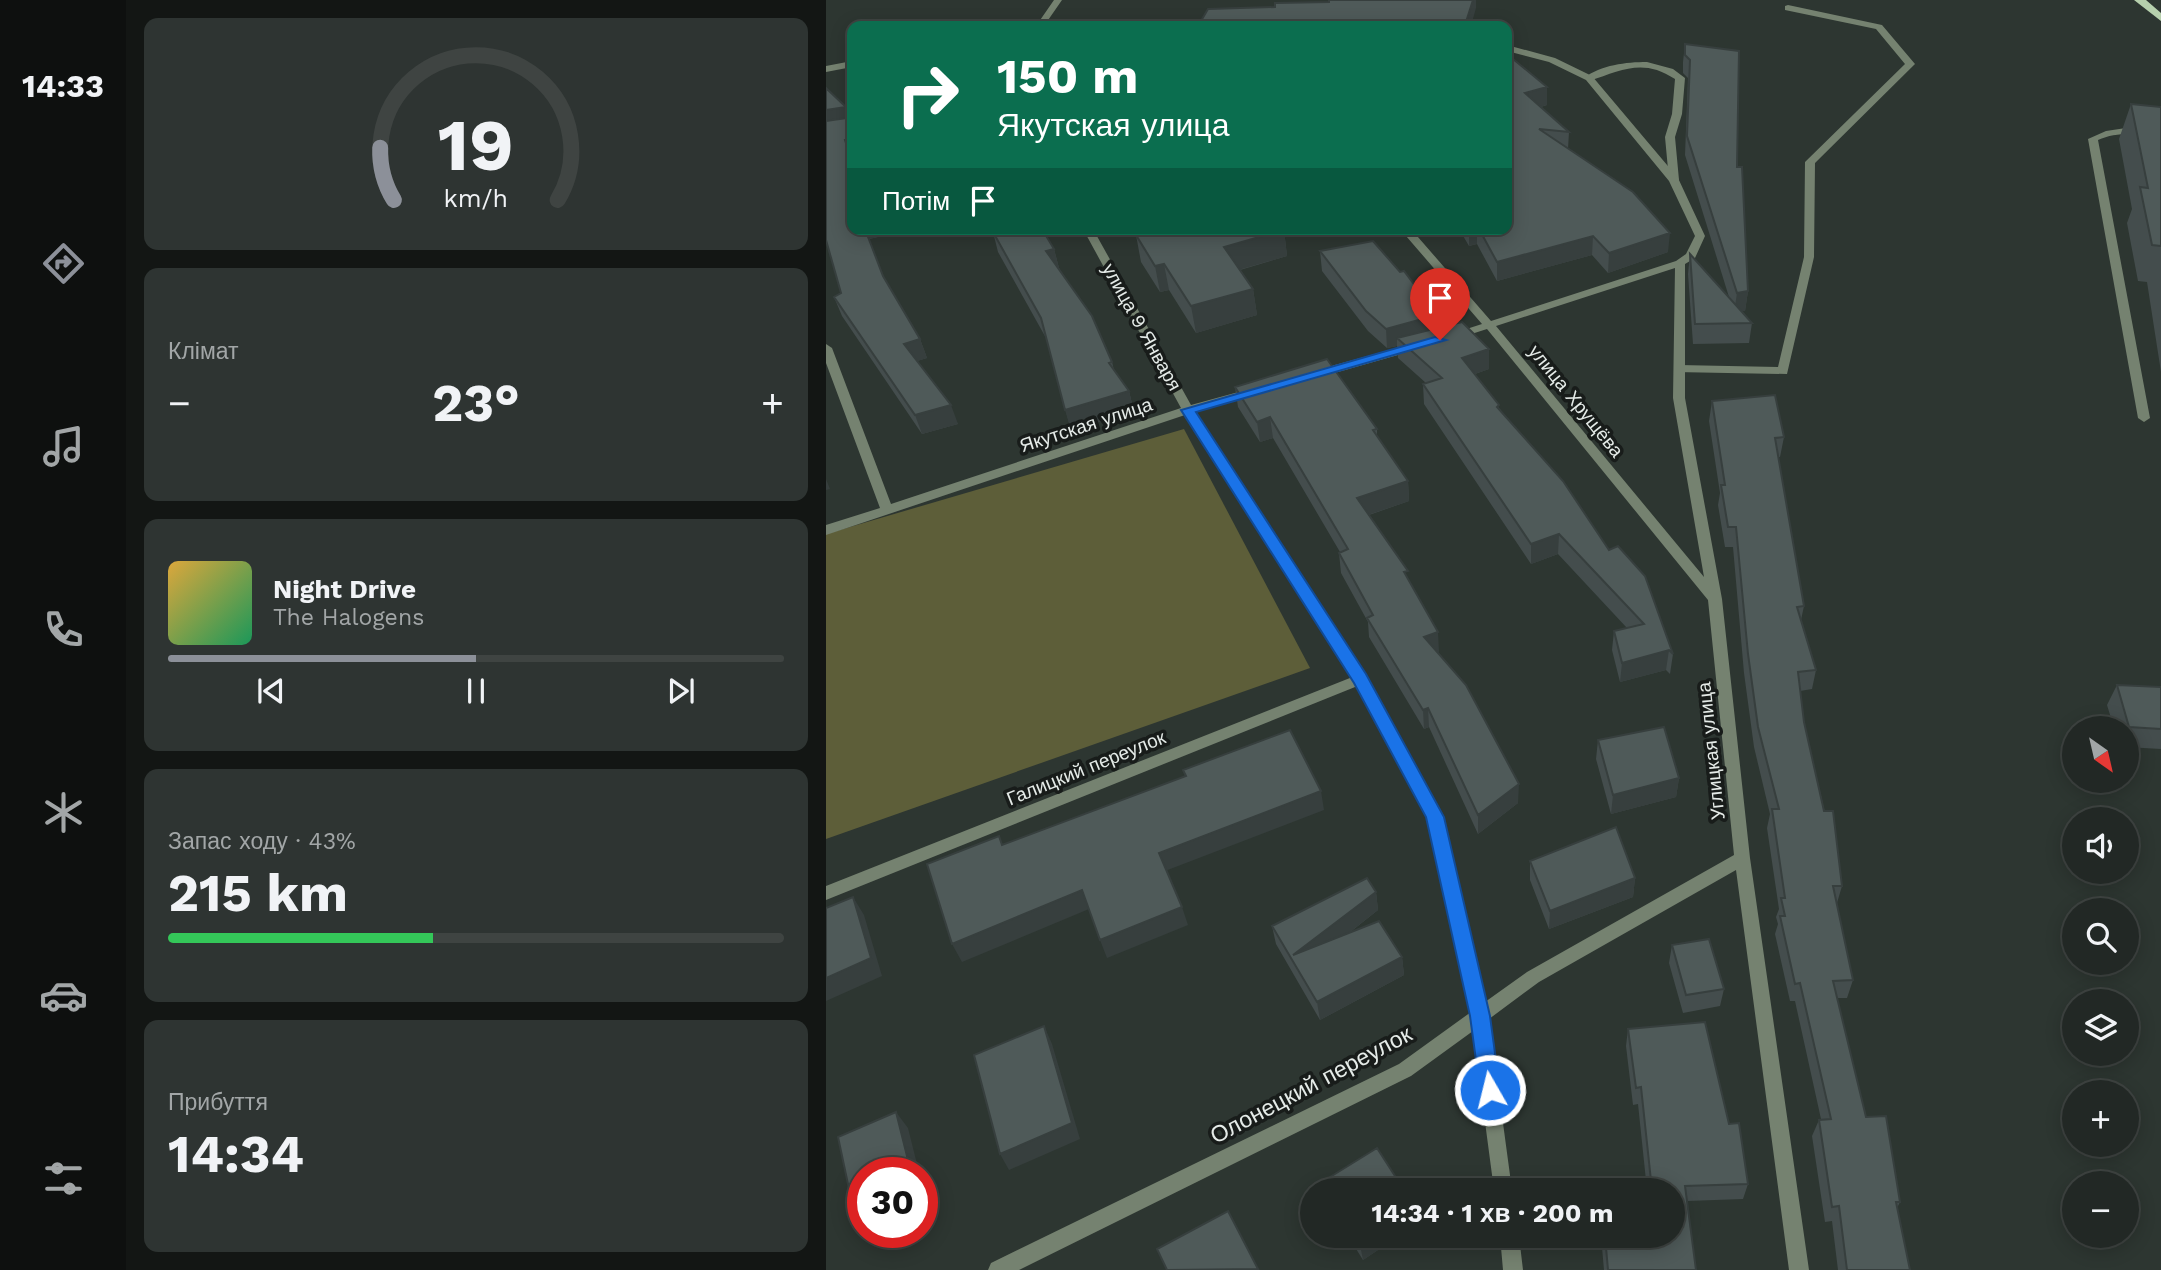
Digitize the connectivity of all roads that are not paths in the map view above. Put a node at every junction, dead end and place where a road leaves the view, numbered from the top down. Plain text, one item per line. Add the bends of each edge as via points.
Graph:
1 (1058, 0) edge
2 (2139, 0) edge
3 (1788, 8) dead end
4 (2161, 18) edge
5 (1043, 21) edge
6 (1512, 49) edge
7 (847, 65) edge
8 (826, 69) edge
9 (1589, 78) junction
10 (2161, 134) edge
11 (1674, 180) junction
12 (1091, 235) edge
13 (1410, 235) edge
14 (1680, 263) junction
15 (1490, 326) junction
16 (1437, 341) edge
17 (1424, 344) edge
18 (826, 348) edge
19 (1679, 369) junction
20 (1306, 377) edge
21 (1266, 388) edge
22 (1188, 410) junction
23 (2144, 418) dead end
24 (887, 510) junction
25 (826, 530) edge
26 (1715, 599) junction
27 (1360, 678) junction
28 (1742, 858) junction
29 (826, 892) edge
30 (1480, 1016) junction
31 (1501, 1178) edge
32 (1511, 1248) edge
33 (999, 1270) edge
34 (1513, 1270) edge
35 (1799, 1270) edge

1 - 5 street
2 - 4 main road
3 - 19 street via 1879,27 1910,64 1810,162 1809,257 1783,371
6 - 9 street
7 - 8 street
9 - 11 street
9 - 11 street via 1608,68 1647,64 1667,68 1680,78 1670,137
10 - 23 street via 2137,131 2093,139
11 - 14 street via 1700,236 1691,256
12 - 22 street, улица 9 Января
13 - 15 street, улица Хрущёва
14 - 15 street
14 - 19 street, Углицкая улица
15 - 16 street
15 - 26 street, улица Хрущёва
17 - 20 street
18 - 24 street
19 - 26 street, Углицкая улица via 1679,398
21 - 22 street, Якутская улица
22 - 24 street, Якутская улица
22 - 27 street, улица 9 Января
24 - 25 street, Якутская улица
26 - 28 street, Углицкая улица
27 - 29 street, Галицкий переулок
27 - 30 street, улица 9 Января via 1435,817
28 - 30 street, Олонецкий переулок via 1533,978
28 - 35 street, Углицкая улица
30 - 31 street, улица 9 Января
30 - 33 street, Олонецкий переулок via 1405,1070
32 - 34 street

